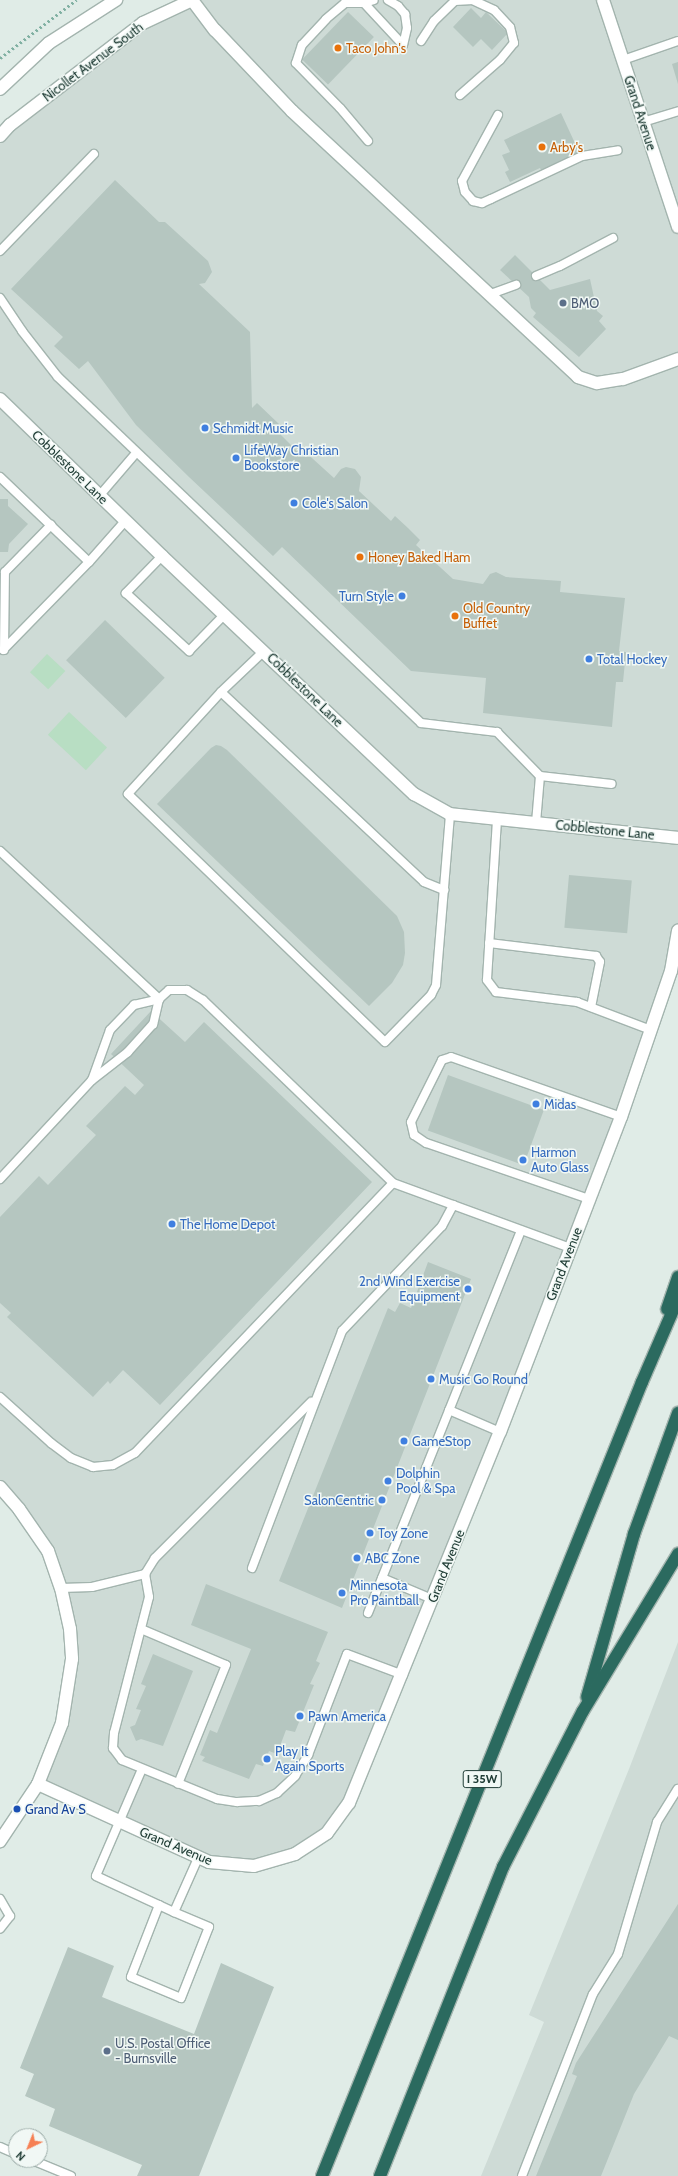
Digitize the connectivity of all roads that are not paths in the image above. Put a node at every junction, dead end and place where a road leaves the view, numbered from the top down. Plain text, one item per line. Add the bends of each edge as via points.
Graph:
1 (116, 0) edge
2 (192, 0) edge
3 (374, 0) edge
4 (388, 0) edge
5 (473, 0) edge
6 (603, 0) edge
7 (364, 3) junction
8 (421, 41) dead end
9 (678, 41) edge
10 (623, 60) junction
11 (0, 89) edge
12 (460, 95) dead end
13 (678, 111) edge
14 (498, 115) dead end
15 (643, 122) junction
16 (0, 136) edge
17 (368, 141) dead end
18 (618, 150) dead end
19 (94, 154) dead end
20 (676, 211) edge
21 (678, 227) edge
22 (613, 238) dead end
23 (0, 252) edge
24 (536, 276) dead end
25 (516, 285) dead end
26 (488, 295) junction
27 (0, 298) edge
28 (678, 359) edge
29 (2, 405) edge
30 (136, 453) junction
31 (0, 477) edge
32 (100, 495) junction
33 (126, 520) junction
34 (51, 525) junction
35 (162, 556) junction
36 (89, 562) junction
37 (3, 572) edge
38 (225, 614) junction
39 (2, 651) edge
40 (264, 651) junction
41 (221, 692) junction
42 (540, 776) junction
43 (612, 784) dead end
44 (450, 814) junction
45 (498, 820) junction
46 (536, 824) junction
47 (678, 838) edge
48 (0, 851) edge
49 (444, 890) junction
50 (678, 931) edge
51 (489, 943) junction
52 (159, 999) junction
53 (591, 1007) junction
54 (651, 1030) junction
55 (92, 1080) junction
56 (620, 1117) junction
57 (0, 1179) edge
58 (393, 1183) junction
59 (589, 1199) junction
60 (453, 1205) junction
61 (521, 1230) junction
62 (570, 1248) junction
63 (678, 1277) edge
64 (678, 1300) edge
65 (642, 1382) junction
66 (0, 1396) edge
67 (314, 1399) junction
68 (449, 1410) junction
69 (678, 1413) edge
70 (500, 1432) junction
71 (0, 1487) edge
72 (678, 1554) edge
73 (252, 1568) dead end
74 (145, 1574) junction
75 (382, 1578) junction
76 (61, 1588) junction
77 (432, 1599) junction
78 (368, 1613) dead end
79 (141, 1629) junction
80 (402, 1675) junction
81 (583, 1711) junction
82 (142, 1770) junction
83 (38, 1784) junction
84 (178, 1784) junction
85 (678, 1789) edge
86 (120, 1821) junction
87 (0, 1841) edge
88 (198, 1858) junction
89 (0, 1899) edge
90 (159, 1905) junction
91 (174, 1912) junction
92 (0, 1929) edge
93 (48, 2167) edge
94 (71, 2176) edge
95 (322, 2176) edge
96 (380, 2176) edge
97 (522, 2176) edge

1 - 11 street via 49,44
2 - 16 street, Nicollet Avenue South via 143,23 10,125
2 - 26 street via 215,30 292,110
3 - 7 lane
4 - 7 lane via 405,14 407,28 403,45
5 - 8 lane via 455,1 434,20
5 - 12 lane via 494,10 510,28 514,43 500,60
6 - 10 street, Grand Avenue
7 - 17 lane via 344,3 302,45 296,63
9 - 10 lane
10 - 15 street, Grand Avenue
13 - 15 lane
14 - 18 lane via 462,181 465,192 473,201 482,203 582,156
15 - 20 street, Grand Avenue
19 - 23 lane
20 - 21 street, Grand Avenue
22 - 24 lane
25 - 26 lane
26 - 28 street via 578,377 597,384 623,379
27 - 30 lane via 58,378
29 - 32 street, Cobblestone Lane
30 - 32 lane
30 - 42 lane via 421,723 497,732
31 - 34 lane
32 - 33 street, Cobblestone Lane
33 - 35 street, Cobblestone Lane
33 - 36 lane
34 - 36 lane
34 - 37 lane
35 - 38 street, Cobblestone Lane
35 - 38 lane via 126,593 189,651
36 - 39 lane
37 - 39 lane
38 - 40 street, Cobblestone Lane
40 - 41 lane
40 - 44 street, Cobblestone Lane via 414,794
41 - 49 lane via 424,882
41 - 49 lane via 128,794 385,1042 431,995 436,985
42 - 43 lane
42 - 46 lane
44 - 45 street, Cobblestone Lane
44 - 49 lane
45 - 46 street, Cobblestone Lane
45 - 51 lane
46 - 47 street, Cobblestone Lane
48 - 52 lane
50 - 54 street, Grand Avenue via 671,971
51 - 53 lane via 487,980 496,992 577,1002
51 - 53 lane via 596,956 600,962
52 - 55 lane via 153,1024 128,1052
52 - 55 lane via 134,1004 110,1030
52 - 58 lane via 169,990 187,990 203,1000
53 - 54 lane
54 - 56 street, Grand Avenue
55 - 57 lane
56 - 59 street, Grand Avenue
56 - 59 lane via 451,1057 442,1060 411,1122 414,1135 426,1143
58 - 60 lane
58 - 66 lane via 136,1453 113,1466 93,1467 71,1458
59 - 62 street, Grand Avenue
60 - 61 lane
60 - 67 lane via 442,1226 342,1331
61 - 62 lane
61 - 68 lane
62 - 70 street, Grand Avenue
63 - 65 highway
64 - 65 highway, I 35W
65 - 95 highway, I 35W
67 - 73 lane
67 - 74 lane via 155,1558
68 - 70 lane
68 - 75 lane
69 - 81 highway via 634,1534
70 - 77 street, Grand Avenue
71 - 76 street via 48,1551
72 - 81 highway
74 - 76 lane via 92,1587
74 - 79 lane via 149,1597
75 - 77 lane
75 - 78 lane
76 - 83 street via 70,1629 72,1659 62,1722
77 - 80 street, Grand Avenue
79 - 82 lane via 114,1733 113,1748 122,1760
79 - 84 lane via 226,1665
80 - 84 lane via 347,1654 308,1756 295,1776 277,1793 259,1801 237,1802 217,1799
80 - 88 street, Grand Avenue via 349,1803 327,1833 295,1854 254,1866 209,1862
81 - 96 highway via 503,1867
82 - 84 lane
82 - 86 lane
83 - 86 street, Grand Avenue
83 - 87 street
85 - 97 lane via 657,1822 618,1954 593,1994
86 - 88 street, Grand Avenue
86 - 90 lane via 96,1876
88 - 91 lane
89 - 92 lane via 10,1916
90 - 91 lane
90 - 91 lane via 131,1977 181,1998 209,1927
93 - 94 lane

